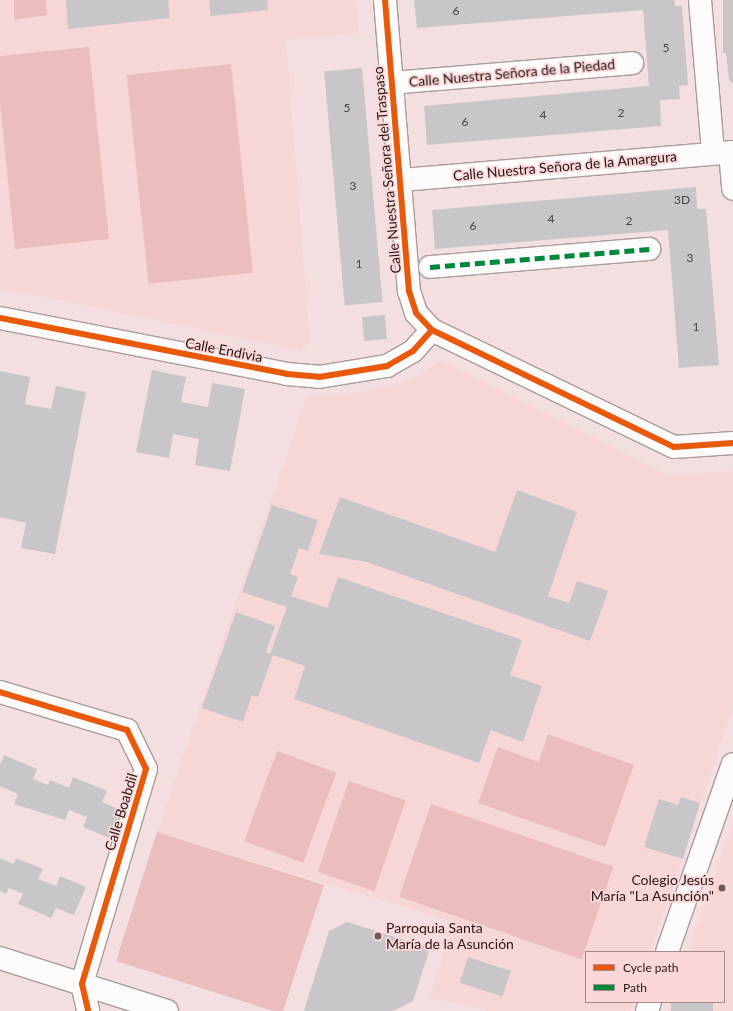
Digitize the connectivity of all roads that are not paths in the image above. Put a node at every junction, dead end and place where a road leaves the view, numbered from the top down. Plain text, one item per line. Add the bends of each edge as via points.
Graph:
1 (385, 0) edge
2 (700, 0) edge
3 (632, 63) dead end
4 (391, 83) junction
5 (725, 152) edge
6 (401, 180) junction
7 (733, 189) edge
8 (649, 249) dead end
9 (430, 267) dead end
10 (0, 318) edge
11 (432, 330) junction
12 (733, 443) edge
13 (0, 692) edge
14 (733, 764) edge
15 (667, 951) edge
16 (0, 958) edge
17 (82, 984) junction
18 (88, 1011) edge
19 (167, 1011) edge

1 - 4 street, Calle Nuestra Señora del Traspaso
2 - 5 street
3 - 4 street, Calle Nuestra Señora de la Piedad
4 - 6 street, Calle Nuestra Señora del Traspaso
5 - 6 street, Calle Nuestra Señora de la Amargura
5 - 7 street
6 - 11 street, Calle Nuestra Señora del Traspaso via 409,291 416,313
8 - 9 street
10 - 11 street, Calle Endivia via 287,374 319,377 387,366 413,351
11 - 12 street via 674,446
13 - 17 street, Calle Boabdil via 127,730 146,769
14 - 15 street
16 - 17 street
17 - 18 street
17 - 19 street

